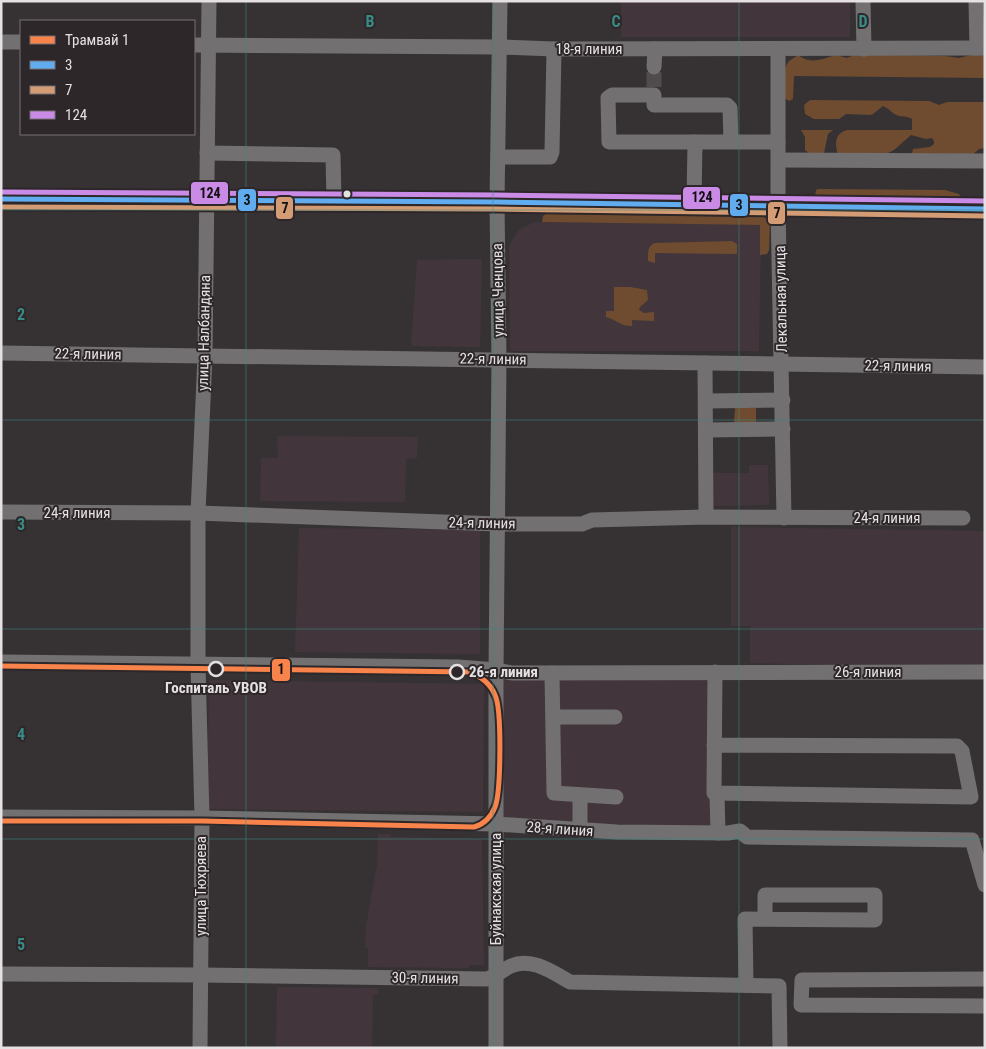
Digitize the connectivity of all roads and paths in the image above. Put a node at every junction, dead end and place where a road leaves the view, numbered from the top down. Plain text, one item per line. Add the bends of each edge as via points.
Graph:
1 (210, 1) edge
2 (500, 1) edge
3 (863, 1) edge
4 (976, 1) edge
5 (1, 42) edge
6 (20, 42) edge
7 (195, 45) edge
8 (210, 46) junction
9 (500, 47) junction
10 (981, 48) edge
11 (554, 49) junction
12 (655, 49) junction
13 (778, 49) junction
14 (864, 49) junction
15 (654, 67) tunnel mouth
16 (695, 142) junction
17 (731, 142) junction
18 (778, 142) junction
19 (207, 153) junction
20 (498, 157) junction
21 (779, 160) junction
22 (985, 161) edge
23 (1, 199) edge
24 (206, 200) junction
25 (334, 201) junction
26 (497, 202) junction
27 (694, 204) junction
28 (778, 206) junction
29 (985, 209) edge
30 (1, 353) edge
31 (204, 356) junction
32 (499, 359) junction
33 (705, 363) junction
34 (782, 364) junction
35 (985, 367) edge
36 (783, 400) junction
37 (706, 401) junction
38 (706, 430) junction
39 (783, 430) junction
40 (1, 512) edge
41 (198, 513) junction
42 (706, 517) junction
43 (784, 518) junction
44 (963, 518) dead end
45 (498, 524) junction
46 (1, 662) edge
47 (198, 665) junction
48 (496, 670) junction
49 (715, 672) junction
50 (985, 672) edge
51 (552, 673) junction
52 (553, 717) junction
53 (614, 717) dead end
54 (714, 745) junction
55 (717, 794) junction
56 (580, 796) junction
57 (616, 797) dead end
58 (1, 817) edge
59 (202, 818) junction
60 (496, 824) junction
61 (580, 830) junction
62 (723, 833) junction
63 (985, 885) edge
64 (765, 919) junction
65 (1, 974) edge
66 (201, 975) junction
67 (495, 976) junction
68 (899, 980) junction
69 (985, 980) edge
70 (746, 985) junction
71 (898, 1005) junction
72 (985, 1006) edge
73 (200, 1048) edge
74 (496, 1048) edge
75 (780, 1048) edge

1 - 8 street, улица Налбандяна
2 - 9 street, улица Ченцова
3 - 14 street
4 - 10 street
5 - 6 street
7 - 8 street, 18-я линия
8 - 9 street, 18-я линия
8 - 19 street, улица Налбандяна
9 - 11 street, 18-я линия
9 - 20 street, улица Ченцова
10 - 14 street, 18-я линия
11 - 12 street, 18-я линия
11 - 20 street via 550,157
12 - 13 street, 18-я линия
12 - 15 street
13 - 14 street, 18-я линия
13 - 18 street, Лекальная улица
16 - 17 street
16 - 17 street via 609,142 608,98 654,91 654,105 727,106 730,108
16 - 27 street
17 - 18 street
18 - 21 street, Лекальная улица
19 - 24 street, улица Налбандяна
19 - 25 street via 333,155
20 - 26 street, улица Ченцова
21 - 22 street
21 - 28 street, Лекальная улица
23 - 24 street
24 - 25 street
24 - 31 street, улица Налбандяна
25 - 26 street
26 - 27 street
26 - 32 street, улица Ченцова
27 - 28 street
28 - 29 street
28 - 34 street, Лекальная улица
30 - 31 street, 22-я линия
31 - 32 street, 22-я линия
31 - 41 street, улица Налбандяна
32 - 33 street, 22-я линия
32 - 45 street, улица Ченцова
33 - 34 street, 22-я линия
33 - 37 street
34 - 35 street, 22-я линия
34 - 36 street, Лекальная улица
36 - 37 street
36 - 39 street, Лекальная улица
37 - 38 street
38 - 39 street
38 - 42 street
39 - 43 street, Лекальная улица
40 - 41 street, 24-я линия
41 - 45 street, 24-я линия
41 - 47 street, улица Налбандяна
42 - 43 street, 24-я линия
42 - 45 street, 24-я линия via 592,520 582,524
43 - 44 street, 24-я линия
45 - 48 street, улица Ченцова
46 - 47 street, 26-я линия
47 - 48 street, 26-я линия
47 - 59 street, улица Тюхряева
48 - 51 street, 26-я линия
48 - 60 street, Буйнакская улица
49 - 50 street, 26-я линия
49 - 51 street, 26-я линия
49 - 54 street
51 - 52 street
52 - 53 street
52 - 56 street via 553,791
54 - 55 street via 714,790
54 - 55 street via 957,746 962,751 971,796
55 - 62 street
56 - 57 street
56 - 61 street
58 - 59 street, 28-я линия
59 - 60 street, 28-я линия
59 - 66 street, улица Тюхряева
60 - 61 street, 28-я линия
60 - 67 street, Буйнакская улица
61 - 62 street, 28-я линия
62 - 63 street, 28-я линия via 740,831 747,837 972,840
64 - 64 street via 875,920 875,895 765,895
64 - 70 street via 745,919
65 - 66 street, 30-я линия
66 - 67 street, 30-я линия via 480,979
66 - 73 street, улица Тюхряева
67 - 70 street, 30-я линия via 508,967 528,963 570,982
67 - 74 street, Буйнакская улица
68 - 69 street
68 - 71 street
68 - 71 street via 802,980 801,1005
70 - 75 street, 30-я линия via 780,986
71 - 72 street

